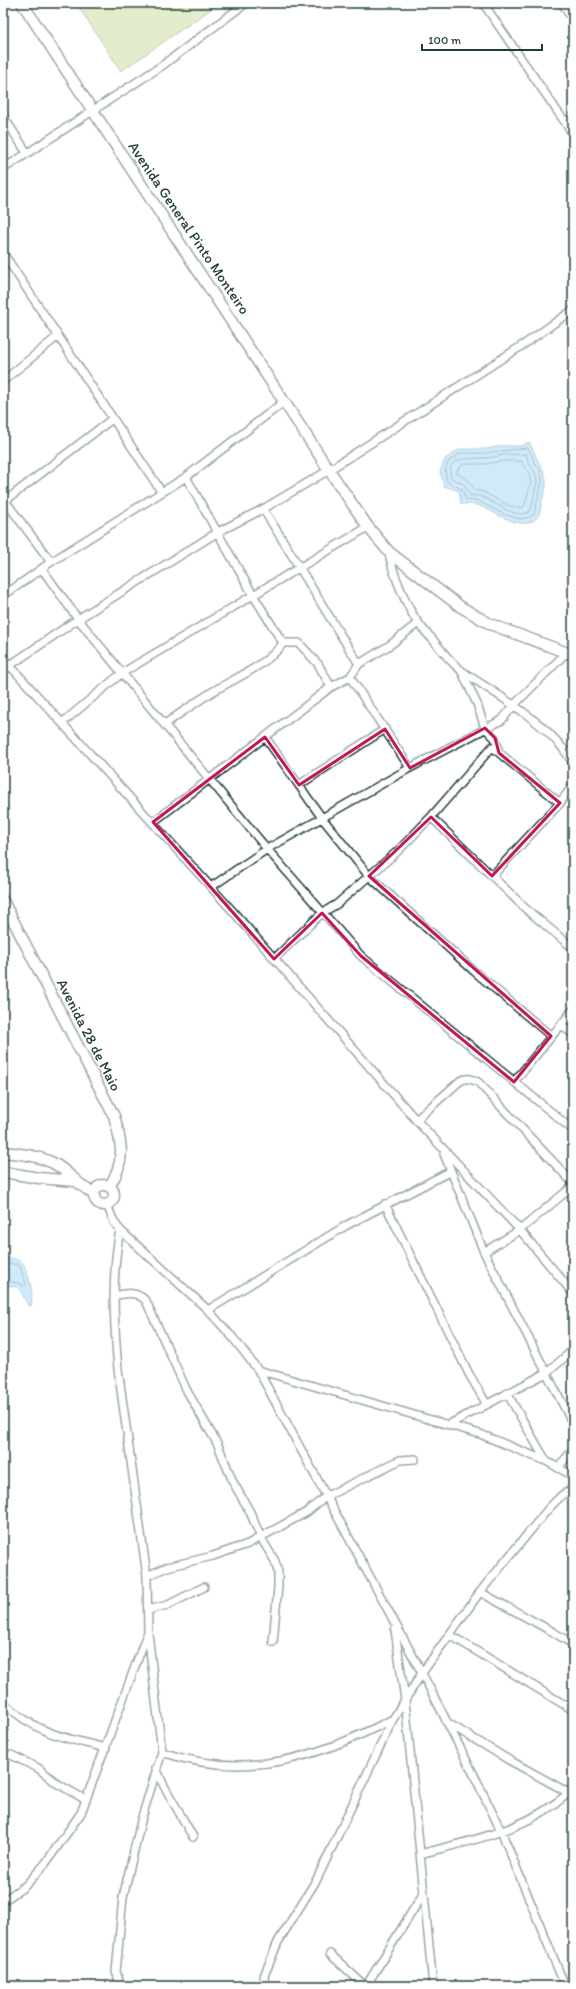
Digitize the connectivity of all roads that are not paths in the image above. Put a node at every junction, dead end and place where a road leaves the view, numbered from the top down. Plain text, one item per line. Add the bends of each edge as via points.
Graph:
1 (22, 3) edge
2 (246, 3) edge
3 (483, 3) edge
4 (562, 3) edge
5 (573, 20) edge
6 (94, 111) junction
7 (3, 116) edge
8 (573, 116) edge
9 (565, 122) junction
10 (573, 134) edge
11 (27, 153) junction
12 (3, 169) edge
13 (3, 253) edge
14 (573, 310) edge
15 (58, 336) junction
16 (3, 381) edge
17 (285, 401) junction
18 (112, 419) junction
19 (329, 470) junction
20 (186, 477) junction
21 (161, 491) junction
22 (4, 499) edge
23 (263, 509) junction
24 (368, 527) junction
25 (218, 532) junction
26 (389, 552) junction
27 (51, 562) junction
28 (42, 569) junction
29 (299, 569) junction
30 (253, 595) junction
31 (3, 596) edge
32 (78, 619) junction
33 (418, 623) junction
34 (283, 643) junction
35 (570, 654) edge
36 (3, 658) edge
37 (359, 664) junction
38 (9, 666) junction
39 (461, 670) junction
40 (3, 672) edge
41 (122, 673) junction
42 (350, 677) junction
43 (331, 688) junction
44 (514, 705) junction
45 (62, 724) junction
46 (165, 724) junction
47 (485, 728) junction
48 (385, 729) junction
49 (265, 738) junction
50 (492, 747) junction
51 (573, 764) edge
52 (410, 768) junction
53 (209, 778) junction
54 (299, 785) junction
55 (572, 790) edge
56 (560, 803) junction
57 (431, 817) junction
58 (322, 818) junction
59 (153, 822) junction
60 (267, 849) junction
61 (369, 876) junction
62 (492, 876) junction
63 (211, 887) junction
64 (3, 901) edge
65 (322, 913) junction
66 (573, 948) edge
67 (274, 959) junction
68 (573, 1010) edge
69 (561, 1025) junction
70 (573, 1034) edge
71 (551, 1036) junction
72 (514, 1082) junction
73 (416, 1120) junction
74 (573, 1130) edge
75 (443, 1149) junction
76 (3, 1152) edge
77 (451, 1171) junction
78 (3, 1172) edge
79 (75, 1181) junction
80 (573, 1185) edge
81 (109, 1187) junction
82 (94, 1194) junction
83 (385, 1204) junction
84 (107, 1205) junction
85 (120, 1230) junction
86 (520, 1230) junction
87 (484, 1252) junction
88 (573, 1293) edge
89 (114, 1296) junction
90 (208, 1310) junction
91 (573, 1350) edge
92 (258, 1370) junction
93 (548, 1372) junction
94 (507, 1393) junction
95 (486, 1403) junction
96 (450, 1424) junction
97 (573, 1424) edge
98 (573, 1449) edge
99 (415, 1459) dead end
100 (546, 1461) junction
101 (558, 1468) junction
102 (573, 1476) edge
103 (573, 1490) edge
104 (325, 1497) junction
105 (261, 1538) junction
106 (147, 1576) junction
107 (204, 1587) dead end
108 (480, 1592) junction
109 (148, 1610) junction
110 (394, 1624) junction
111 (148, 1633) junction
112 (450, 1635) junction
113 (273, 1642) dead end
114 (573, 1644) edge
115 (422, 1673) junction
116 (405, 1700) junction
117 (3, 1702) edge
118 (573, 1710) edge
119 (393, 1719) junction
120 (445, 1721) junction
121 (106, 1748) junction
122 (162, 1752) junction
123 (11, 1755) dead end
124 (156, 1768) junction
125 (571, 1791) edge
126 (86, 1800) junction
127 (502, 1833) junction
128 (193, 1837) dead end
129 (420, 1854) junction
130 (423, 1894) junction
131 (3, 1901) edge
132 (330, 1954) dead end
133 (121, 1986) edge
134 (265, 1986) edge
135 (366, 1986) edge
136 (433, 1986) edge
137 (565, 1986) edge

1 - 6 street, Avenida General Pinto Monteiro
2 - 6 street via 163,65
3 - 9 street
4 - 5 street
6 - 11 street
6 - 17 street, Avenida General Pinto Monteiro
7 - 11 street
8 - 9 street
9 - 10 street
11 - 12 street
13 - 15 street
14 - 19 street
15 - 16 street
15 - 18 street
17 - 19 street, Avenida General Pinto Monteiro
17 - 20 street
18 - 21 street
18 - 22 street
19 - 23 street
19 - 24 street, Avenida General Pinto Monteiro
20 - 21 street
20 - 25 street
21 - 27 street
22 - 27 street
23 - 25 street
23 - 29 street
24 - 26 street, Avenida General Pinto Monteiro
24 - 29 street
25 - 30 street
25 - 32 street
26 - 33 street via 393,573
26 - 35 street, Avenida General Pinto Monteiro via 461,607 484,620
27 - 28 street
28 - 31 street
28 - 32 street
29 - 30 street
29 - 37 street
30 - 34 street
30 - 41 street
32 - 38 street
32 - 41 street
33 - 37 street via 390,645
33 - 39 street via 448,659
34 - 43 street via 299,643 311,654
34 - 46 street via 256,666
35 - 44 street
36 - 38 street
37 - 42 street
38 - 40 street
38 - 45 street
39 - 44 street
39 - 47 street
41 - 45 street
41 - 46 street
42 - 43 street
42 - 48 street
43 - 49 street
44 - 47 street via 502,720
44 - 51 street via 554,739 568,754
45 - 59 street
46 - 53 street
47 - 50 street via 496,738 498,748
47 - 52 street
48 - 52 street
48 - 54 street
49 - 53 street
49 - 54 street
50 - 56 street
50 - 57 street
52 - 58 street
53 - 59 street
53 - 60 street
54 - 58 street
55 - 56 street
56 - 62 street
57 - 61 street
57 - 62 street
58 - 60 street
58 - 61 street
59 - 63 street
60 - 63 street
60 - 65 street
61 - 65 street via 337,904
61 - 71 street via 475,972
62 - 66 street via 526,909
63 - 67 street
64 - 81 street, Avenida 28 de Maio via 114,1116 122,1155 116,1177
65 - 67 street
65 - 72 street via 361,956
67 - 73 street
68 - 69 street
69 - 70 street
69 - 71 street
71 - 72 street
72 - 74 street
73 - 75 street
73 - 80 street via 460,1081 467,1078 478,1082
75 - 77 street
75 - 86 street
76 - 79 street via 40,1157 55,1164
77 - 83 street
77 - 87 street
78 - 79 street
79 - 82 street
80 - 86 street
81 - 82 street via 102,1186
81 - 84 street via 114,1195 111,1203
82 - 84 street via 98,1203
83 - 90 street
83 - 95 street via 469,1374
84 - 85 street
85 - 89 street
85 - 90 street
86 - 87 street
86 - 88 street
87 - 93 street
89 - 105 street via 132,1293 140,1295 146,1301 186,1391 218,1445
89 - 106 street via 118,1369
90 - 92 street
91 - 93 street
92 - 96 street
92 - 104 street
93 - 94 street
93 - 97 street
94 - 95 street
94 - 100 street
95 - 96 street
96 - 100 street
98 - 101 street
99 - 104 street via 400,1460
100 - 101 street
101 - 102 street
103 - 108 street via 562,1495 549,1508
104 - 105 street via 307,1512
104 - 110 street
105 - 106 street via 213,1556 167,1567
105 - 113 street via 275,1561 278,1572
106 - 109 street
107 - 109 street via 168,1605
108 - 112 street
108 - 114 street
109 - 111 street
110 - 115 street
110 - 116 street
111 - 121 street
111 - 122 street
112 - 115 street
112 - 118 street
115 - 116 street
115 - 120 street
116 - 119 street
116 - 129 street
117 - 121 street via 18,1716 55,1736
119 - 122 street via 303,1756 274,1763 221,1766
119 - 134 street via 317,1879 278,1942 264,1976
120 - 125 street via 509,1760
120 - 127 street
121 - 126 street
122 - 124 street
123 - 126 street via 38,1768 68,1791
124 - 128 street
124 - 133 street via 123,1897 116,1972
125 - 127 street via 522,1824
126 - 131 street via 81,1813 45,1864 25,1886
127 - 129 street
127 - 137 street
129 - 130 street
130 - 135 street
130 - 136 street
132 - 135 street

